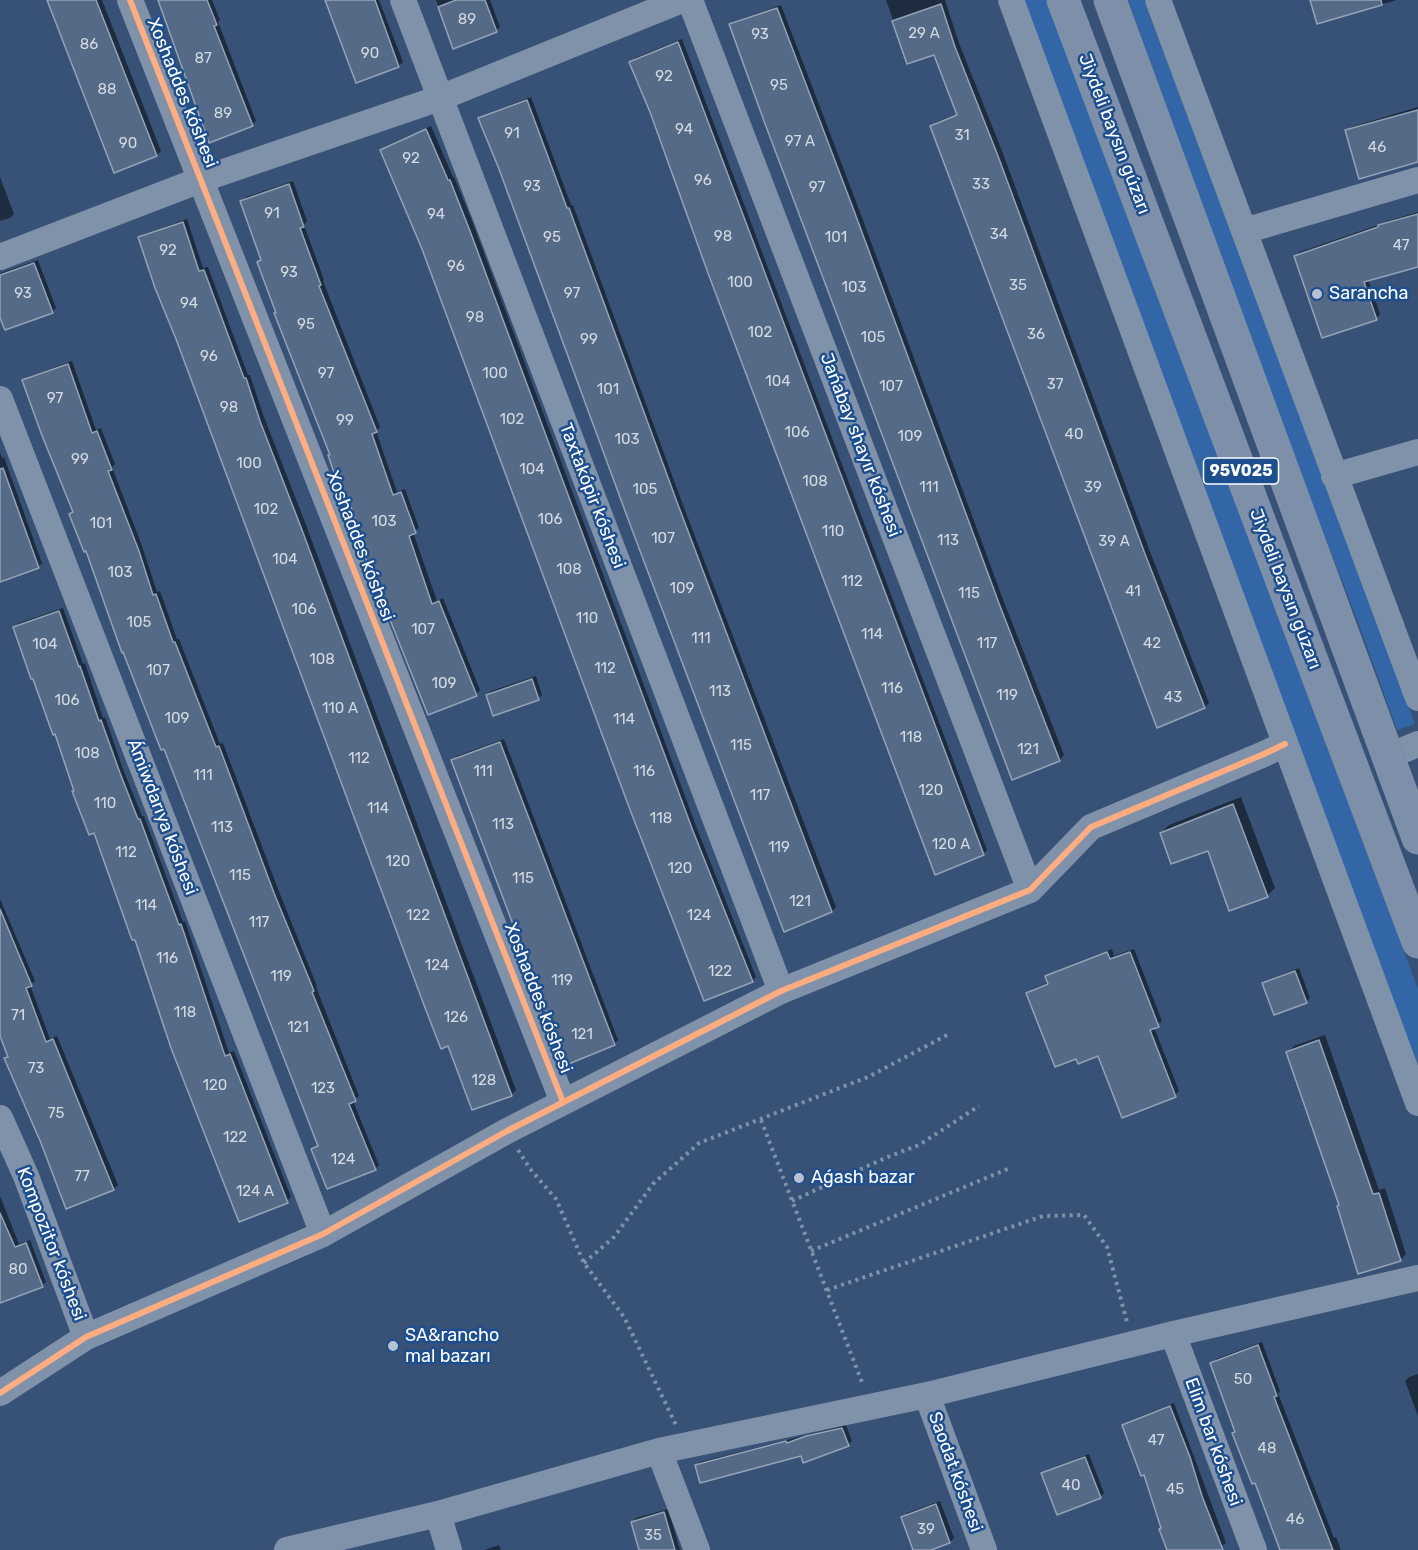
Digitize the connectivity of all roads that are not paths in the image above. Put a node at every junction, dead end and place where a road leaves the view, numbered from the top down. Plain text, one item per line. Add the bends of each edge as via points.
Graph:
1 (130, 0) edge
2 (403, 0) edge
3 (682, 0) edge
4 (690, 0) edge
5 (1011, 0) edge
6 (1063, 0) edge
7 (1110, 0) edge
8 (1158, 0) edge
9 (440, 98) junction
10 (200, 180) junction
11 (1418, 180) edge
12 (1244, 231) junction
13 (0, 256) edge
14 (0, 399) edge
15 (1418, 452) edge
16 (1334, 476) junction
17 (1418, 698) edge
18 (1285, 744) junction
19 (1418, 744) edge
20 (1388, 757) junction
21 (1418, 838) edge
22 (1030, 890) junction
23 (1418, 942) edge
24 (781, 991) junction
25 (563, 1102) junction
26 (1418, 1103) edge
27 (0, 1118) edge
28 (323, 1234) junction
29 (1418, 1278) edge
30 (1173, 1334) junction
31 (86, 1337) junction
32 (0, 1393) edge
33 (927, 1395) junction
34 (659, 1451) junction
35 (438, 1514) junction
36 (287, 1550) edge
37 (449, 1550) edge
38 (697, 1550) edge
39 (984, 1550) edge
40 (1254, 1550) edge

1 - 10 street, Xoshaddes kóshesi
2 - 9 street, Taxtakópir kóshesi
3 - 9 street
4 - 22 street, Jańabay shayır kóshesi
5 - 18 street
6 - 23 main road, Jiydeli baysın gúzarı / 95V025
7 - 20 main road, Jiydeli baysın gúzarı / 95V025
8 - 12 street
9 - 10 street
9 - 24 street, Taxtakópir kóshesi
10 - 13 street
10 - 25 street, Xoshaddes kóshesi
11 - 12 street
12 - 16 street
14 - 28 street, Ámiwdarıya kóshesi
15 - 16 street
16 - 17 street
18 - 22 street via 1091,827
18 - 26 street
19 - 20 street
20 - 21 main road, Jiydeli baysın gúzarı / 95V025
22 - 24 street
24 - 25 street
25 - 28 street
27 - 31 street, Kompozitor kóshesi via 26,1176
28 - 31 street
29 - 30 street
30 - 33 street
30 - 40 street, Elim bar kóshesi
31 - 32 street
33 - 34 street
33 - 39 street, Saodat kóshesi
34 - 35 street
34 - 38 street
35 - 36 street
35 - 37 street

